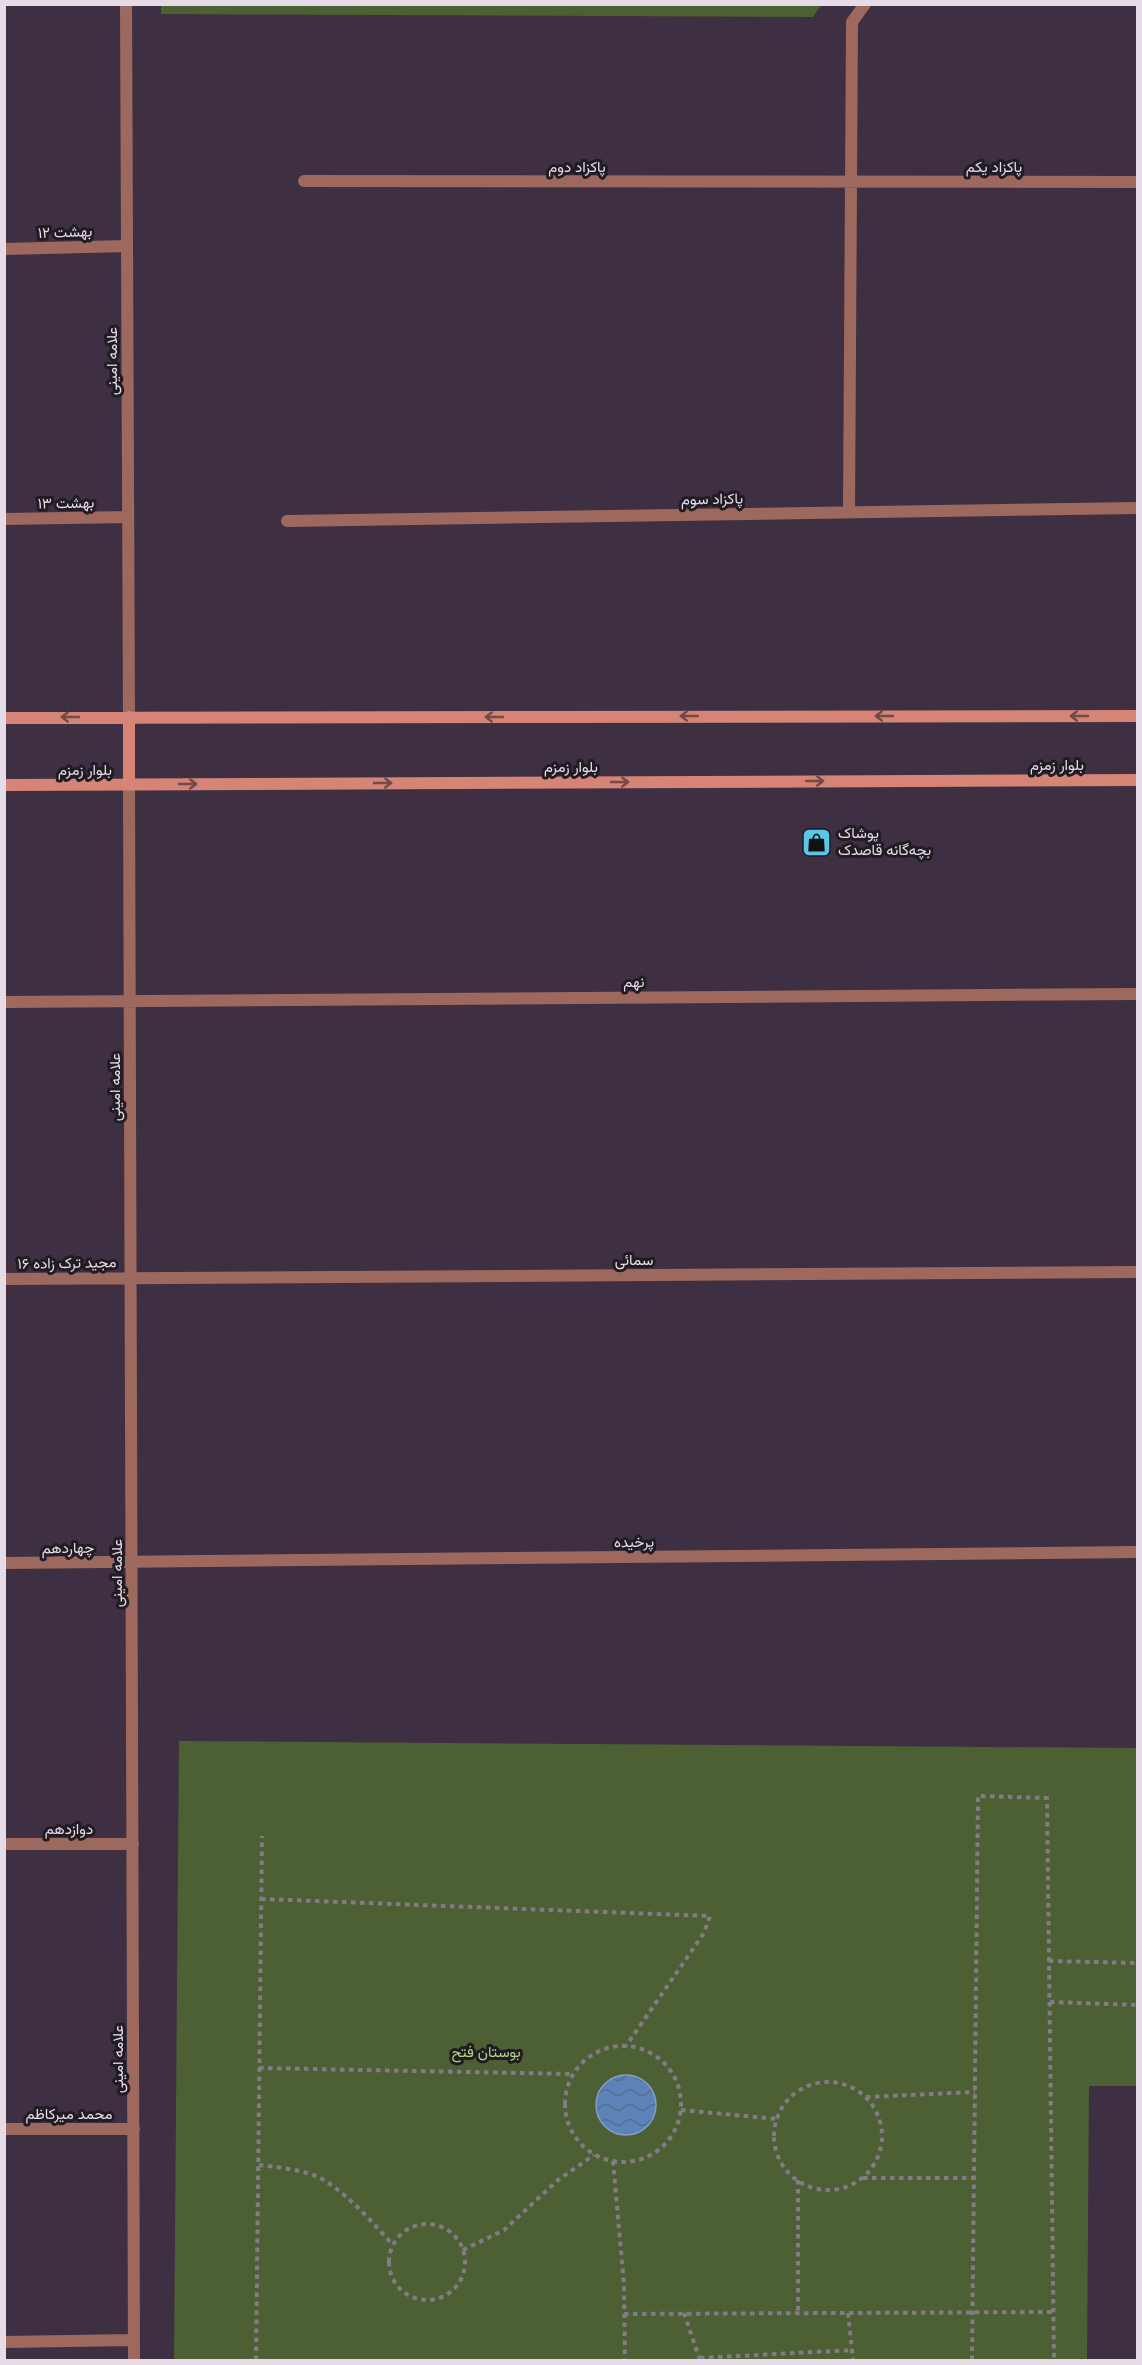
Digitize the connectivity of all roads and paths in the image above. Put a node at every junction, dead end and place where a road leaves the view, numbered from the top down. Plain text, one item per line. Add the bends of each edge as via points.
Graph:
1 (126, 4) edge
2 (865, 4) edge
3 (304, 181) dead end
4 (851, 182) junction
5 (1137, 182) edge
6 (127, 246) junction
7 (4, 249) edge
8 (1137, 508) edge
9 (849, 512) junction
10 (128, 517) junction
11 (4, 519) edge
12 (287, 521) dead end
13 (1137, 716) edge
14 (129, 717) junction
15 (4, 718) edge
16 (1137, 780) edge
17 (129, 784) junction
18 (4, 785) edge
19 (1137, 994) edge
20 (130, 1000) junction
21 (4, 1002) edge
22 (1137, 1272) edge
23 (131, 1277) junction
24 (4, 1279) edge
25 (1137, 1552) edge
26 (132, 1562) junction
27 (4, 1563) edge
28 (262, 1836) dead end
29 (4, 1844) edge
30 (133, 1844) junction
31 (261, 1899) junction
32 (1049, 1961) junction
33 (1137, 1963) edge
34 (1050, 2002) junction
35 (1137, 2005) edge
36 (626, 2046) junction
37 (259, 2068) junction
38 (573, 2074) junction
39 (975, 2092) junction
40 (866, 2097) junction
41 (681, 2110) junction
42 (777, 2119) junction
43 (134, 2128) junction
44 (4, 2129) edge
45 (594, 2155) junction
46 (613, 2161) junction
47 (259, 2165) junction
48 (863, 2178) junction
49 (974, 2178) junction
50 (798, 2181) junction
51 (393, 2244) junction
52 (463, 2250) junction
53 (973, 2312) junction
54 (1053, 2312) junction
55 (684, 2313) junction
56 (798, 2313) junction
57 (848, 2313) junction
58 (624, 2314) junction
59 (134, 2340) junction
60 (4, 2342) edge
61 (852, 2350) junction
62 (700, 2359) edge
63 (134, 2361) edge
64 (256, 2361) edge
65 (625, 2361) edge
66 (853, 2361) edge
67 (972, 2361) edge
68 (1054, 2361) edge

1 - 6 street, علامه امینی
2 - 4 street via 852,22
3 - 4 street, پاکزاد دوم
4 - 5 street, پاکزاد یکم
4 - 9 street
6 - 7 street, بهشت ۱۲
6 - 10 street, علامه امینی
8 - 9 street, پاکزاد سوم
9 - 12 street, پاکزاد سوم
10 - 11 street, بهشت ۱۳
10 - 14 street, علامه امینی
13 -> 14 main road
14 -> 15 main road
14 - 17 main road
17 -> 16 main road, بلوار زمزم
17 - 18 main road, بلوار زمزم
17 - 20 street, علامه امینی
19 - 20 street, نهم
20 - 21 street, نهم
20 - 23 street, علامه امینی
22 - 23 street, سمائی
23 - 24 street, مجید ترک زاده ۱۶
23 - 26 street, علامه امینی
25 - 26 street, پرخیده
26 - 27 street, چهاردهم
26 - 30 street, علامه امینی
28 - 31 path
29 - 30 street, دوازدهم
30 - 43 street, علامه امینی
31 - 36 path via 710,1916 704,1933
31 - 37 path
32 - 33 path
32 - 34 path
32 - 39 path via 1047,1798 978,1796
34 - 35 path
34 - 54 path
36 - 38 path via 607,2048 590,2056
36 - 41 path via 644,2050 673,2074 680,2091
37 - 38 path
37 - 47 path
38 - 45 path via 565,2107 569,2126
39 - 40 path
39 - 49 path
40 - 42 path via 850,2086 814,2084 786,2103
40 - 48 path via 877,2111 882,2147
41 - 42 path
41 - 46 path via 676,2128 665,2144 632,2161
42 - 50 path via 777,2153 785,2169
43 - 44 street, محمد میرکاظم
43 - 59 street, علامه امینی
45 - 46 path
45 - 52 path via 558,2180 504,2230
46 - 58 path
47 - 51 path via 321,2178
47 - 64 path
48 - 49 path
48 - 50 path via 848,2187 831,2190
49 - 53 path
50 - 56 path
51 - 52 path via 412,2227 436,2225 457,2239
51 - 52 path via 389,2262 393,2280 401,2290 423,2300 436,2299 457,2286 463,2275
53 - 54 path
53 - 57 path
53 - 67 path
54 - 68 path
55 - 56 path
55 - 58 path
55 - 62 path
56 - 57 path
57 - 61 path
58 - 65 path
59 - 60 street
59 - 63 street, علامه امینی
61 - 62 path
61 - 66 path

